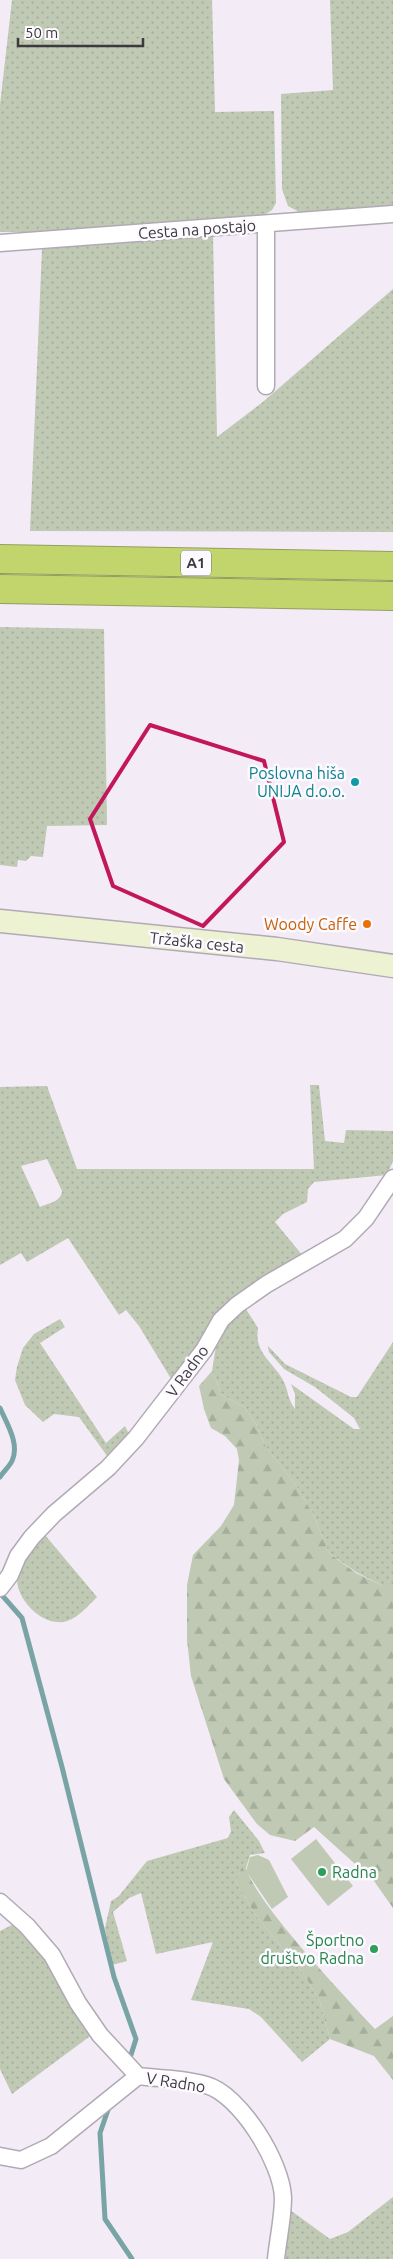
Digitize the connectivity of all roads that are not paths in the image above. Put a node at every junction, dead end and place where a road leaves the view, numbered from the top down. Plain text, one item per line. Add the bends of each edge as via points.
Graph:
1 (393, 214) edge
2 (266, 225) junction
3 (0, 243) edge
4 (266, 386) dead end
5 (0, 559) edge
6 (393, 566) edge
7 (0, 589) edge
8 (393, 596) edge
9 (0, 921) edge
10 (393, 966) edge
11 (393, 1178) edge
12 (3, 1584) edge
13 (0, 1902) edge
14 (138, 2076) junction
15 (0, 2156) edge
16 (276, 2259) edge

1 - 2 street, Cesta na postajo
2 - 3 street, Cesta na postajo
2 - 4 street
5 - 6 highway, A1
7 - 8 highway, A1
9 - 10 main road, Tržaška cesta via 277,949
11 - 12 street, V Radno via 366,1218 345,1239 267,1284 221,1320 204,1350 136,1438 32,1537
13 - 14 street, V Radno via 52,1955 78,2003 100,2034
14 - 15 street via 51,2146 20,2160
14 - 16 street, V Radno via 208,2085 235,2104 263,2141 278,2175 283,2198

